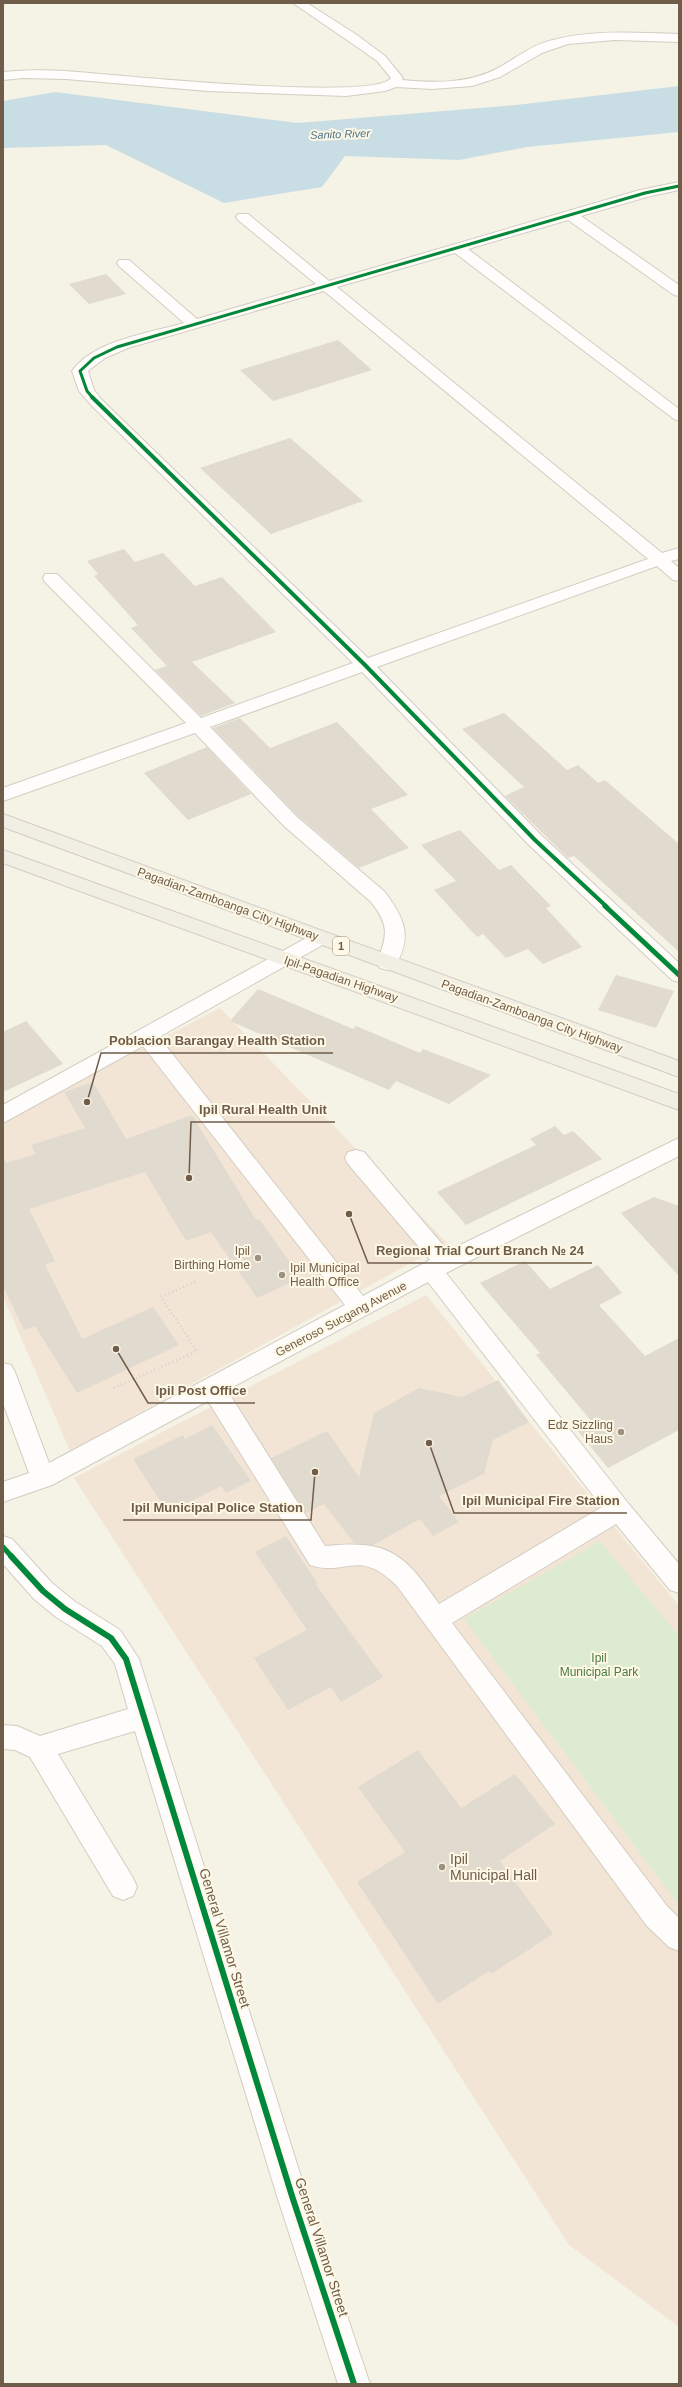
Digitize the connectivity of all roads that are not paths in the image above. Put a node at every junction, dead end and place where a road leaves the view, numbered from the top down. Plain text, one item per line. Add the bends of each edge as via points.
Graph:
1 (299, 3) edge
2 (679, 38) edge
3 (3, 76) edge
4 (394, 83) junction
5 (679, 186) edge
6 (570, 215) junction
7 (243, 217) dead end
8 (457, 247) junction
9 (124, 263) dead end
10 (327, 286) junction
11 (679, 292) edge
12 (194, 324) junction
13 (679, 416) edge
14 (679, 553) edge
15 (660, 560) junction
16 (679, 576) edge
17 (51, 578) dead end
18 (365, 665) junction
19 (199, 726) junction
20 (3, 795) edge
21 (3, 820) edge
22 (3, 856) edge
23 (320, 938) junction
24 (284, 959) junction
25 (387, 963) junction
26 (679, 975) edge
27 (147, 1036) junction
28 (679, 1069) edge
29 (679, 1102) edge
30 (3, 1115) edge
31 (679, 1146) edge
32 (356, 1158) dead end
33 (438, 1267) junction
34 (360, 1308) junction
35 (3, 1372) edge
36 (213, 1388) junction
37 (43, 1478) junction
38 (3, 1492) edge
39 (619, 1510) junction
40 (3, 1547) edge
41 (679, 1582) edge
42 (435, 1620) junction
43 (144, 1716) junction
44 (3, 1737) edge
45 (39, 1748) junction
46 (123, 1887) dead end
47 (679, 1937) edge
48 (354, 2384) edge

1 - 4 street via 381,58 395,72 397,78
2 - 4 street via 592,37 552,44 494,75 477,79 437,85
3 - 4 street via 66,75 228,88 346,92 374,90
5 - 6 street
6 - 8 street
6 - 11 street
7 - 10 street
8 - 10 street
8 - 13 street
9 - 12 street
10 - 12 street
10 - 15 street
12 - 18 street via 118,347 95,357 80,371 87,391
14 - 15 street
15 - 16 street
15 - 18 street
17 - 19 street
18 - 19 street
18 - 26 street via 535,840
19 - 20 street
19 - 25 street via 290,822 378,897 395,924 397,936
21 - 23 main road, Pagadian-Zamboanga City Highway / 1
22 - 24 main road, Ipil-Pagadian Highway
23 - 24 street
23 - 25 main road, Pagadian-Zamboanga City Highway / 1
24 - 27 street
24 - 29 main road, Ipil-Pagadian Highway
25 - 28 main road, Pagadian-Zamboanga City Highway / 1
27 - 30 street
27 - 34 street
31 - 33 street, Generoso Sucgang Avenue
32 - 33 street
33 - 34 street, Generoso Sucgang Avenue
33 - 39 street
34 - 36 street, Generoso Sucgang Avenue
35 - 37 street
36 - 37 street, Generoso Sucgang Avenue
36 - 42 street via 319,1557 361,1554 376,1556 389,1562 401,1571
37 - 38 street, Generoso Sucgang Avenue
39 - 41 street
39 - 42 street
40 - 43 street, General Villamor Street via 43,1591 65,1609 112,1638 126,1659
42 - 47 street via 657,1916
43 - 45 street
43 - 48 street, General Villamor Street via 292,2196
44 - 45 street via 17,1738
45 - 46 street

